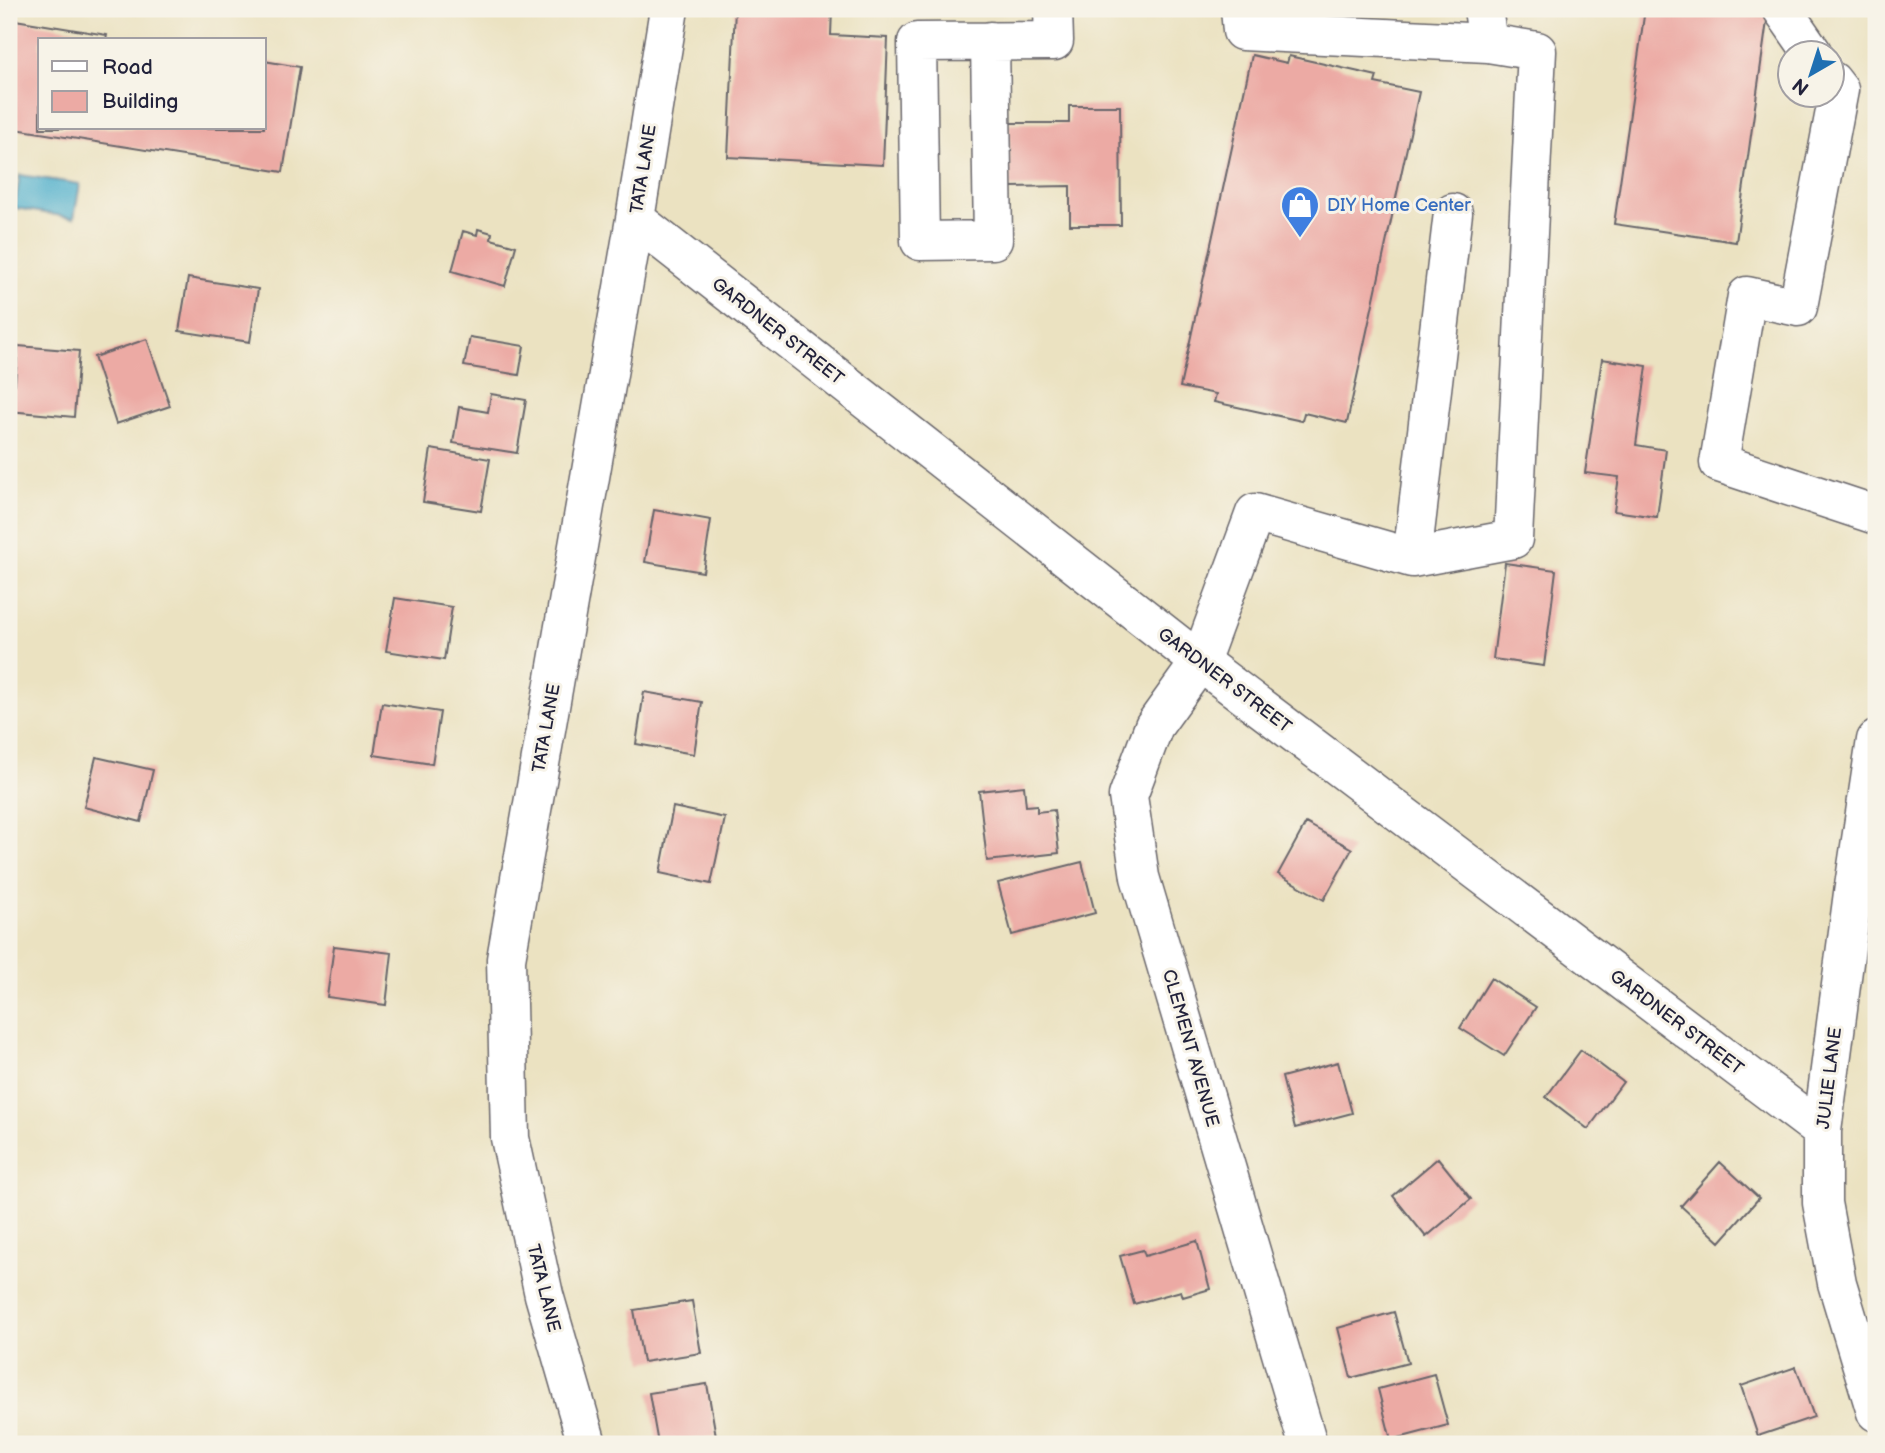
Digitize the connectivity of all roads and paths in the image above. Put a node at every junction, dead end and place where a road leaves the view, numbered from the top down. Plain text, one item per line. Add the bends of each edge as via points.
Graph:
1 (669, 9) edge
2 (1053, 9) edge
3 (1240, 9) edge
4 (1782, 9) edge
5 (1486, 26) edge
6 (1802, 38) edge
7 (990, 41) junction
8 (1836, 108) edge
9 (1452, 213) dead end
10 (635, 219) junction
11 (1876, 514) edge
12 (1412, 558) junction
13 (1200, 662) junction
14 (1876, 740) edge
15 (1873, 790) edge
16 (1865, 897) edge
17 (1822, 1131) junction
18 (1876, 1412) edge
19 (587, 1444) edge
20 (1308, 1444) edge

1 - 10 street, TATA LANE
2 - 7 street via 1054,41
3 - 5 street via 1241,31
4 - 6 street
5 - 12 street via 1537,51 1513,539
7 - 7 street via 917,42 919,241 993,240
8 - 11 street via 1798,307 1747,296 1719,464
9 - 12 street
10 - 13 street, GARDNER STREET
10 - 19 street, TATA LANE via 506,959 510,1138 544,1295
12 - 13 street, CLEMENT AVENUE via 1255,513
13 - 17 street, GARDNER STREET
13 - 20 street, CLEMENT AVENUE via 1154,726 1128,796 1140,877
14 - 15 street, JULIE LANE
15 - 16 street, JULIE LANE
16 - 17 street, JULIE LANE
17 - 18 street, JULIE LANE via 1822,1203 1837,1283

